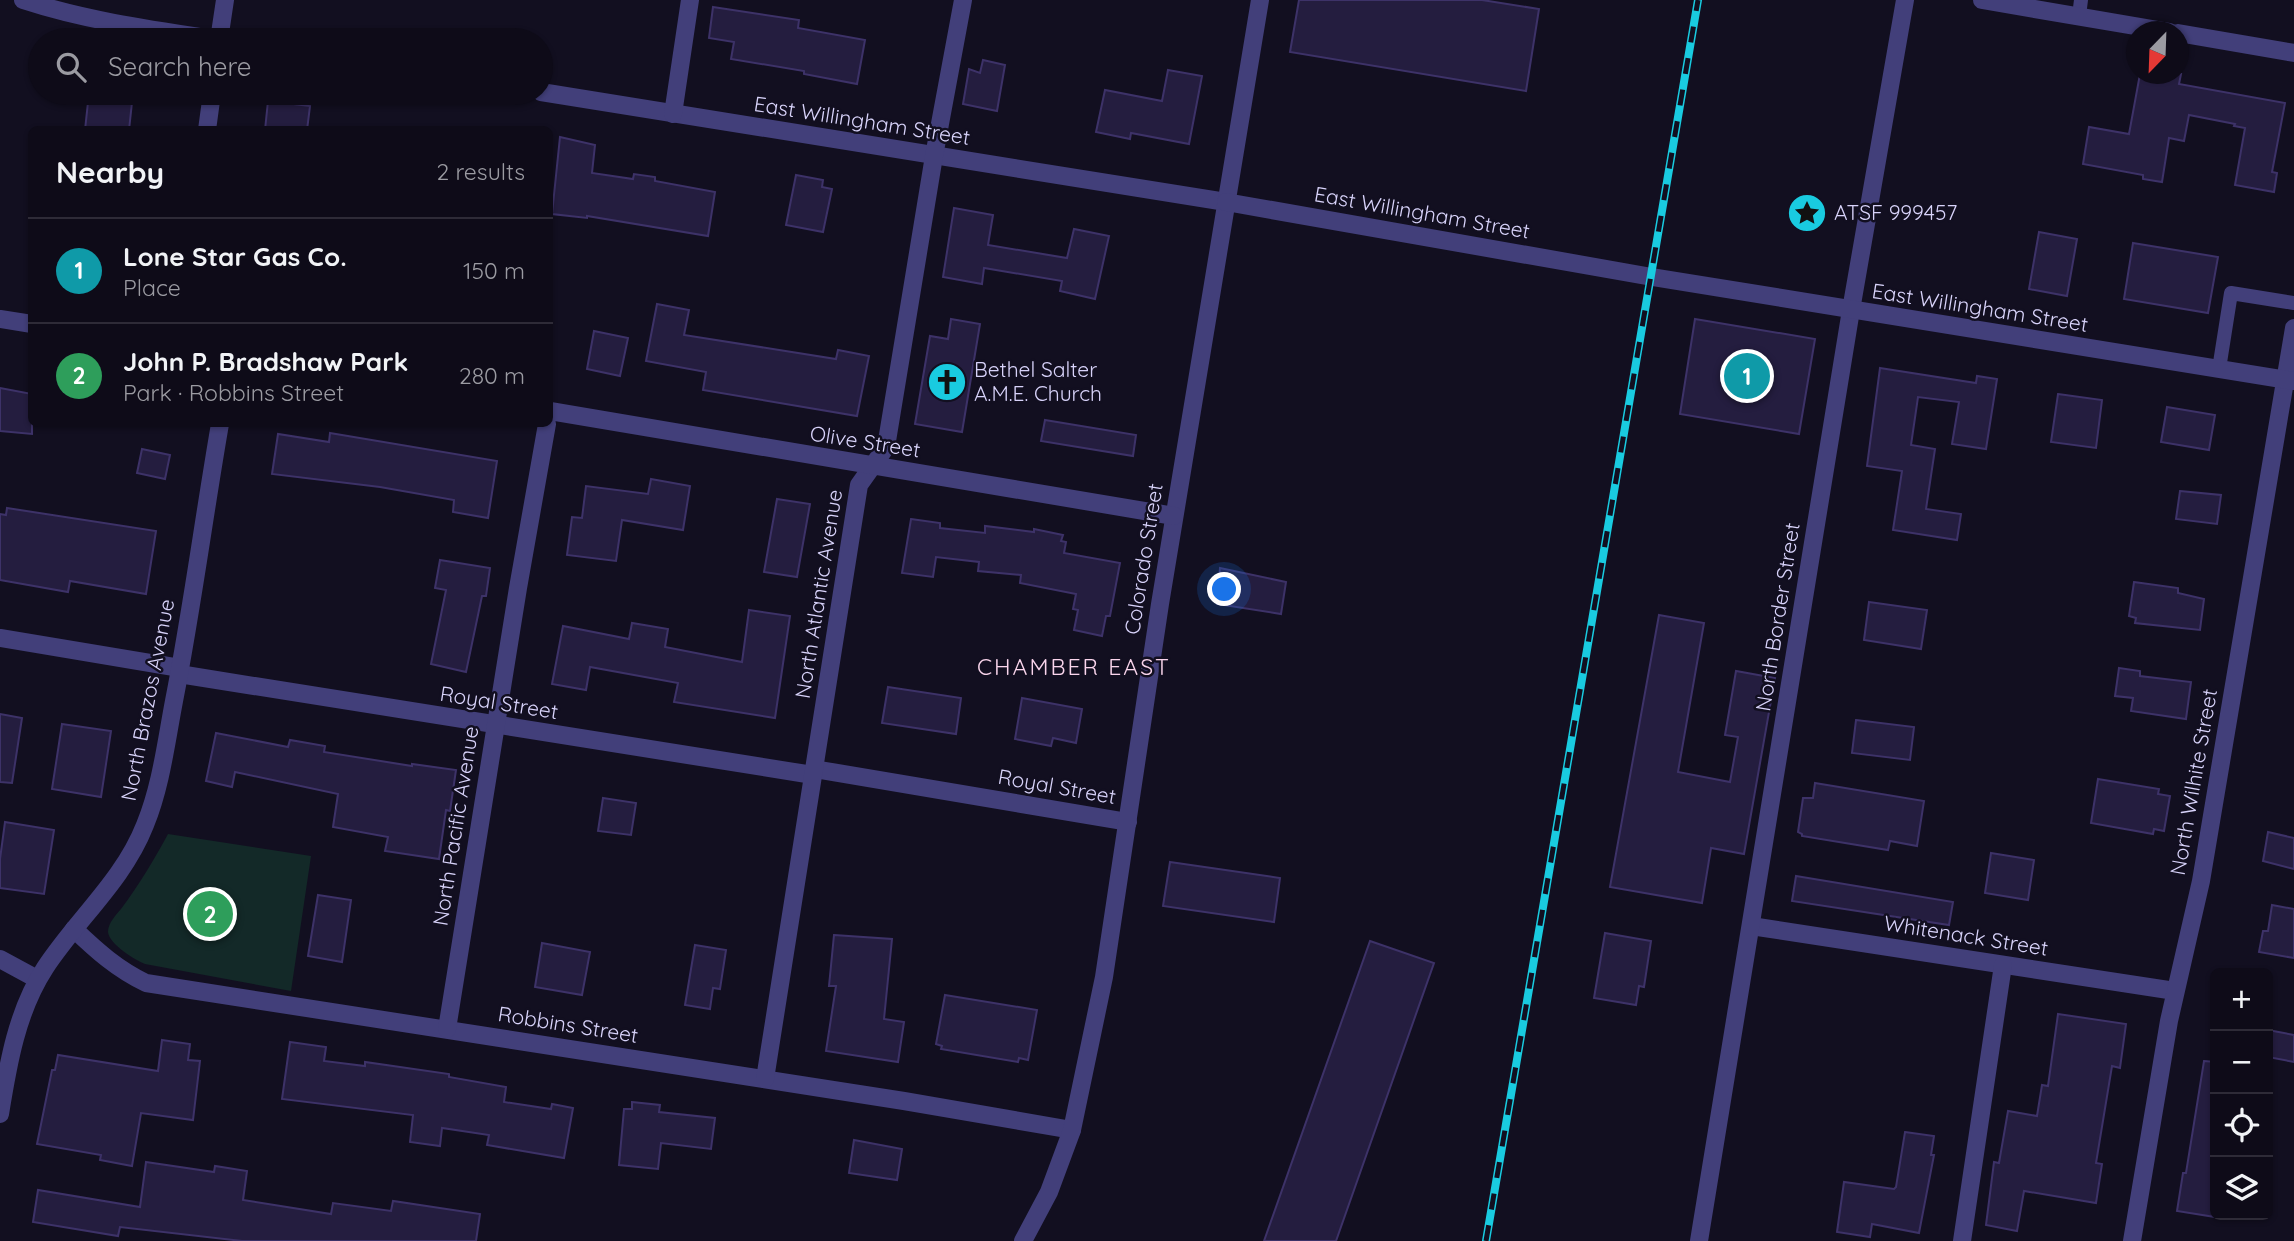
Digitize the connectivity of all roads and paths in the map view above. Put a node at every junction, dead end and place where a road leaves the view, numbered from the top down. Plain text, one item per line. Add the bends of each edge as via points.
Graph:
1 (23, 0) edge
2 (225, 0) edge
3 (690, 0) edge
4 (963, 0) edge
5 (1260, 0) edge
6 (1905, 0) edge
7 (1982, 0) edge
8 (2080, 8) edge
9 (2129, 21) edge
10 (138, 28) edge
11 (222, 28) edge
12 (2189, 35) edge
13 (2294, 53) edge
14 (553, 94) edge
15 (210, 105) edge
16 (673, 114) junction
17 (207, 126) edge
18 (934, 156) junction
19 (1226, 202) junction
20 (2294, 303) edge
21 (1851, 310) junction
22 (0, 319) edge
23 (28, 323) edge
24 (2294, 328) edge
25 (2219, 369) junction
26 (2290, 381) edge
27 (553, 412) edge
28 (220, 427) edge
29 (546, 427) edge
30 (872, 466) junction
31 (1174, 516) junction
32 (0, 638) edge
33 (180, 671) junction
34 (495, 726) junction
35 (813, 772) junction
36 (1128, 822) junction
37 (1751, 926) junction
38 (74, 929) junction
39 (0, 959) edge
40 (2003, 965) junction
41 (37, 979) junction
42 (2175, 991) junction
43 (447, 1028) junction
44 (765, 1079) junction
45 (0, 1114) edge
46 (1072, 1130) junction
47 (1023, 1241) edge
48 (1699, 1241) edge
49 (1962, 1241) edge
50 (2132, 1241) edge

1 - 10 street
2 - 11 street
3 - 16 street
4 - 18 street, North Atlantic Avenue
5 - 19 street, Colorado Street
6 - 21 street, North Border Street
7 - 8 street
8 - 9 street
12 - 13 street
14 - 16 street, East Willingham Street
15 - 17 street
16 - 18 street, East Willingham Street
18 - 19 street, East Willingham Street
18 - 30 street, North Atlantic Avenue via 886,447
19 - 21 street, East Willingham Street
19 - 31 street, Colorado Street
20 - 25 lane via 2231,293
21 - 25 street, East Willingham Street
21 - 37 street, North Border Street
22 - 23 street
24 - 26 street, North Wilhite Street
25 - 26 street, East Willingham Street
26 - 42 street, North Wilhite Street via 2201,881
27 - 30 street, Olive Street
28 - 33 street, North Brazos Avenue
29 - 34 street, North Pacific Avenue
30 - 31 street, Olive Street
30 - 35 street, North Atlantic Avenue via 859,485
31 - 36 street, Colorado Street
32 - 33 street, Royal Street
33 - 34 street, Royal Street
33 - 38 street, North Brazos Avenue via 145,827 113,884
34 - 35 street, Royal Street
34 - 43 street, North Pacific Avenue
35 - 36 street, Royal Street
35 - 44 street, North Atlantic Avenue
36 - 46 street, Colorado Street via 1104,977
37 - 40 street, Whitenack Street
37 - 48 street, North Border Street
38 - 41 street, North Brazos Avenue
38 - 43 street, Robbins Street via 101,956 146,983
39 - 41 street
40 - 42 street, Whitenack Street
40 - 49 street
41 - 45 street, North Brazos Avenue via 18,1028
42 - 50 street, North Wilhite Street
43 - 44 street, Robbins Street
44 - 46 street, Robbins Street
46 - 47 street, Colorado Street via 1049,1192

